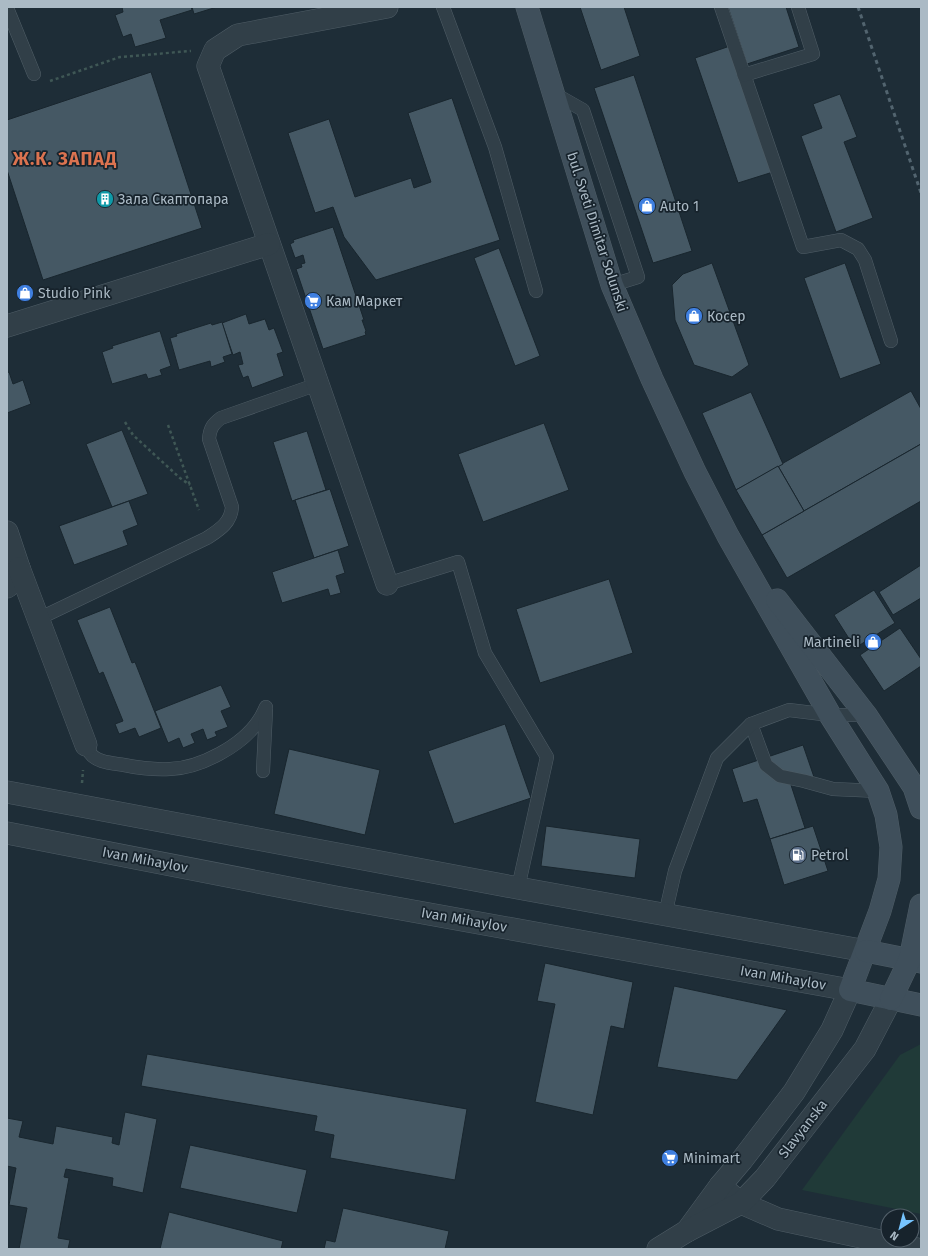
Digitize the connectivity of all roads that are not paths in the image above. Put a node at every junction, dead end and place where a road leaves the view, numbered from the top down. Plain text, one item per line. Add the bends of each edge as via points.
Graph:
1 (387, 7) edge
2 (443, 7) edge
3 (527, 7) edge
4 (721, 7) edge
5 (798, 7) edge
6 (7, 8) edge
7 (34, 74) road end
8 (744, 75) junction
9 (269, 244) junction
10 (536, 291) dead end
11 (7, 326) edge
12 (891, 341) dead end
13 (318, 384) junction
14 (7, 532) edge
15 (728, 536) junction
16 (19, 568) junction
17 (387, 584) joint
18 (7, 587) edge
19 (38, 619) junction
20 (830, 715) junction
21 (866, 715) junction
22 (751, 724) junction
23 (86, 745) joint
24 (263, 771) dead end
25 (921, 772) edge
26 (878, 791) junction
27 (7, 792) edge
28 (921, 808) edge
29 (7, 832) edge
30 (518, 888) junction
31 (921, 905) edge
32 (665, 915) junction
33 (866, 951) junction
34 (915, 960) edge
35 (850, 990) junction
36 (892, 999) junction
37 (921, 1005) edge
38 (720, 1186) junction
39 (740, 1203) junction
40 (687, 1231) junction
41 (658, 1249) edge
42 (917, 1249) edge

1 - 9 street via 238,35 215,50 208,66
2 - 10 lane via 495,147
3 - 15 main road, bul. Sveti Dimitar Solunski via 612,285 652,379
4 - 8 lane
5 - 8 lane via 813,54
6 - 7 lane
8 - 12 lane via 803,247 841,240 858,249 865,260
9 - 11 street
9 - 13 street
13 - 17 street
13 - 19 lane via 221,418 213,424 209,439 232,507 232,515 215,533
14 - 16 street
15 - 20 main road, bul. Sveti Dimitar Solunski
15 - 21 main road, bul. Sveti Dimitar Solunski
16 - 18 street via 14,582
16 - 19 street
17 - 30 lane via 458,562 485,653 547,757
19 - 23 street
20 - 21 lane
20 - 22 lane via 789,710
20 - 26 main road, bul. Sveti Dimitar Solunski
21 - 25 main road
21 - 28 main road, bul. Sveti Dimitar Solunski via 914,787
22 - 26 lane via 766,765 780,776 833,789
22 - 32 lane via 717,758 674,871
23 - 24 lane via 90,754 109,763 143,768 171,769 192,766 228,749 242,739 266,707
26 - 33 main road, bul. Sveti Dimitar Solunski via 886,815 891,847 889,879
27 - 30 street
29 - 35 street, Ivan Mihaylov via 351,900
30 - 32 street
31 - 34 main road
32 - 33 street
33 - 34 main road
33 - 35 main road, bul. Sveti Dimitar Solunski
34 - 36 main road
35 - 36 main road, Ivan Mihaylov
35 - 38 street, Slavyanska via 832,1030 794,1092
36 - 37 main road, Ivan Mihaylov
36 - 39 street, Slavyanska via 864,1049 765,1178
38 - 39 street
38 - 40 street, Slavyanska
39 - 40 street, Slavyanska
39 - 42 street via 778,1220
40 - 41 street, Slavyanska

